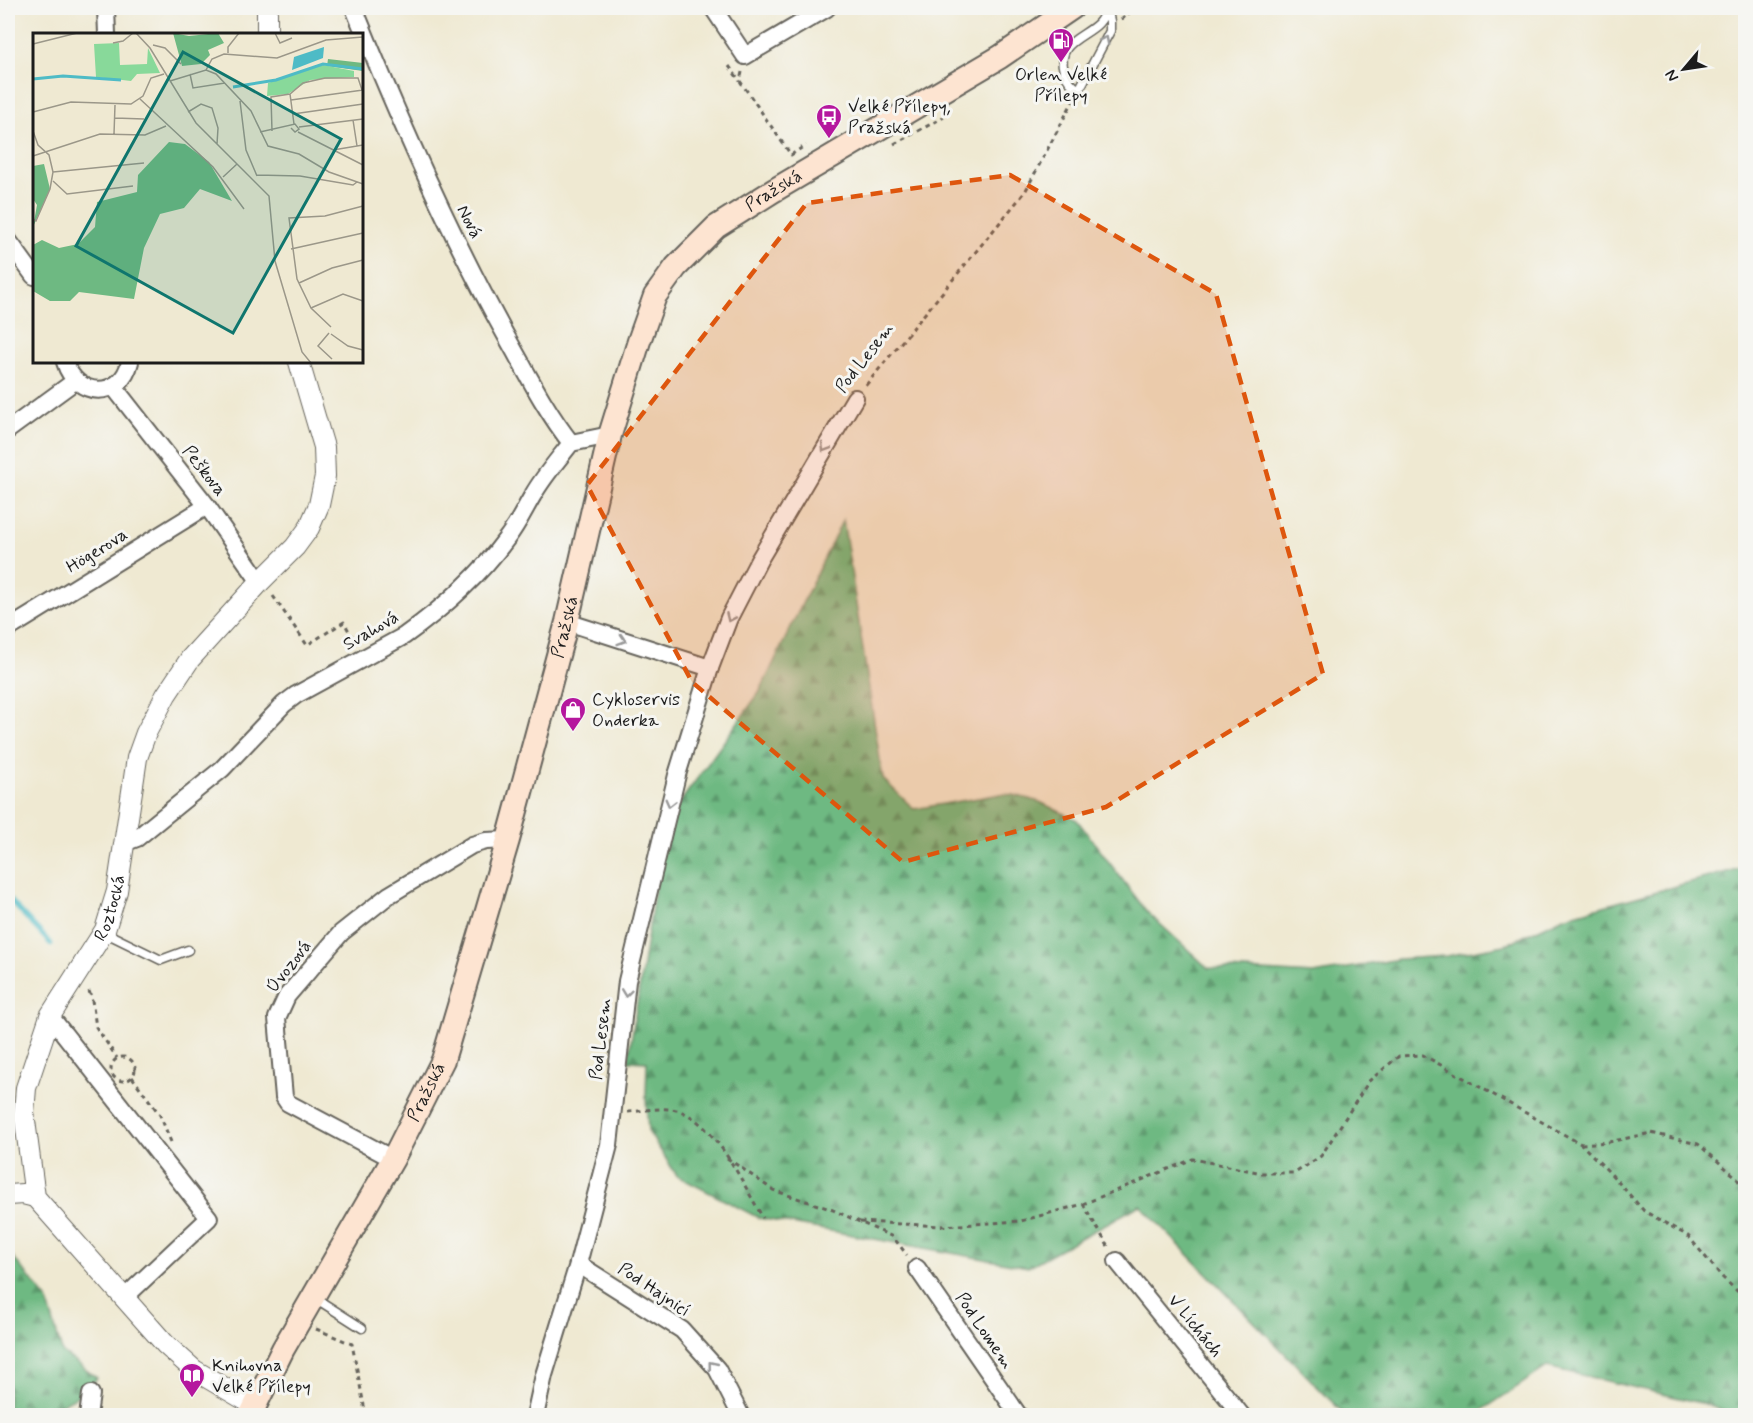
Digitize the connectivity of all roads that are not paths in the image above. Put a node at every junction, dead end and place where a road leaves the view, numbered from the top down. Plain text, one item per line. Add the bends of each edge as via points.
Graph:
1 (267, 8) edge
2 (354, 8) edge
3 (713, 8) edge
4 (827, 8) edge
5 (1072, 8) edge
6 (1106, 8) edge
7 (105, 9) edge
8 (107, 33) edge
9 (267, 33) edge
10 (8, 240) edge
11 (33, 275) edge
12 (65, 363) edge
13 (130, 363) edge
14 (299, 363) edge
15 (75, 381) junction
16 (114, 386) junction
17 (855, 398) road end
18 (8, 428) edge
19 (610, 435) junction
20 (571, 443) junction
21 (207, 506) junction
22 (260, 582) junction
23 (567, 622) junction
24 (8, 629) edge
25 (710, 668) junction
26 (508, 840) junction
27 (124, 843) junction
28 (105, 930) junction
29 (188, 950) dead end
30 (50, 1016) junction
31 (393, 1159) junction
32 (8, 1195) edge
33 (34, 1197) junction
34 (1117, 1261) road end
35 (578, 1264) junction
36 (918, 1268) road end
37 (124, 1298) junction
38 (314, 1298) junction
39 (362, 1328) dead end
40 (91, 1394) dead end
41 (252, 1411) edge
42 (88, 1416) edge
43 (535, 1416) edge
44 (741, 1416) edge
45 (1019, 1416) edge
46 (1242, 1416) edge

1 - 9 street
2 - 20 street, Nová via 444,217 555,423
3 - 4 street via 745,56
5 - 19 main road, Pražská via 1000,57 773,191 699,242 656,296
6 -> 6 lane via 1100,21 1063,54 1066,78 1079,90 1110,31
7 - 8 street
10 - 11 street
12 - 15 street
13 - 16 street via 126,374
14 - 22 street, Roztocká via 324,447 326,476 309,528
15 - 16 street via 96,390
15 - 18 street
16 - 21 street, Peškova
17 -> 25 street, Pod Lesem via 759,560 729,618
19 - 20 street
19 - 23 main road, Pražská
20 - 27 street, Svahová via 533,494 522,518 480,570 416,627 284,704 222,769 137,838
21 - 22 street, Peškova
21 - 24 street, Högerova
22 - 27 street, Roztocká via 190,659 165,695 137,758
23 -> 25 street
23 - 26 main road, Pražská
25 -> 35 street, Pod Lesem via 676,775 627,981 609,1145
26 - 31 main road, Pražská via 443,1060
26 - 31 street, Úvozová via 472,845 389,895 341,933 287,996 277,1018 284,1097 288,1103
27 - 28 street, Roztocká via 117,891
28 - 29 lane via 161,960
28 - 30 street, Roztocká
30 - 33 street, Roztocká via 25,1097
30 - 37 street via 209,1218
31 - 38 main road, Pražská
32 - 33 street
33 - 37 street
34 - 46 street, V Líchách
35 - 43 street, Pod Lesem
44 -> 35 street, Pod Hajnicí via 717,1369 682,1330
36 - 45 street, Pod Lomem
37 - 41 street via 194,1370
38 - 39 lane
38 - 41 main road, Pražská
40 - 42 street

